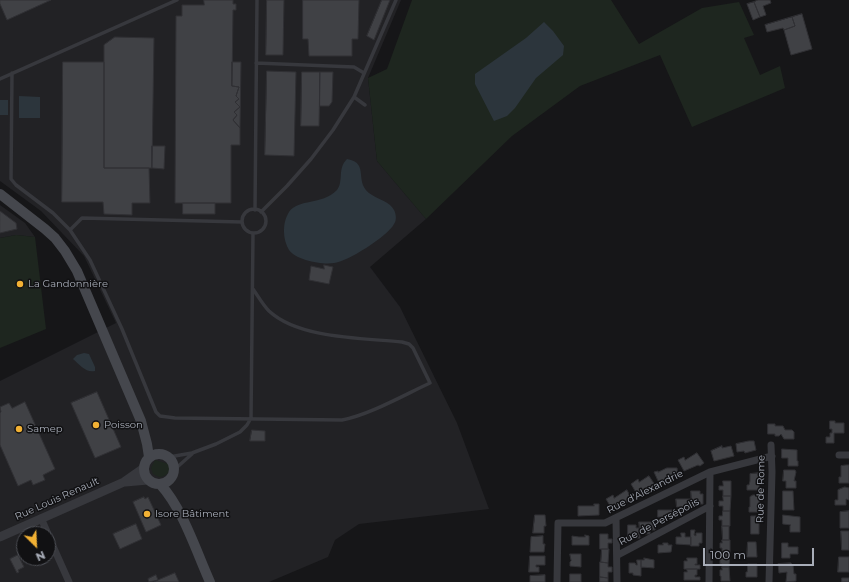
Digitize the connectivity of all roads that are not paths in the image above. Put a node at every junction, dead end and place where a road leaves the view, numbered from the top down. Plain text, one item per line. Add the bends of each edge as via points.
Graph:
1 (178, 0) edge
2 (257, 0) edge
3 (396, 0) edge
4 (256, 63) junction
5 (12, 73) junction
6 (364, 73) junction
7 (0, 79) edge
8 (354, 96) junction
9 (365, 105) dead end
10 (0, 194) edge
11 (255, 210) junction
12 (261, 212) junction
13 (242, 222) junction
14 (70, 230) junction
15 (254, 233) junction
16 (253, 289) junction
17 (251, 418) junction
18 (141, 421) junction
19 (771, 445) dead end
20 (192, 453) junction
21 (166, 455) junction
22 (838, 455) dead end
23 (849, 455) edge
24 (772, 456) junction
25 (149, 457) junction
26 (144, 468) junction
27 (710, 472) junction
28 (173, 473) junction
29 (148, 480) junction
30 (124, 482) junction
31 (160, 484) junction
32 (710, 506) junction
33 (177, 507) junction
34 (41, 518) junction
35 (616, 518) junction
36 (44, 526) edge
37 (0, 537) edge
38 (56, 552) edge
39 (618, 555) junction
40 (69, 582) edge
41 (210, 582) edge
42 (558, 582) edge
43 (618, 582) edge
44 (709, 582) edge
45 (769, 582) edge

1 - 5 lane
2 - 4 lane
3 - 6 lane
4 - 6 lane via 354,67
4 - 11 lane
5 - 7 lane
5 - 14 lane via 11,179
6 - 8 lane
8 - 9 lane
8 - 12 lane via 311,159
10 - 18 main road via 55,238 77,271
11 - 12 lane
11 - 13 lane via 247,211
12 - 15 lane via 265,224 261,231
13 - 14 lane via 82,218
13 - 15 lane via 244,228
14 - 17 lane via 90,260 156,412 160,416 176,418
15 - 16 lane
16 - 17 lane
16 - 17 lane via 269,311 299,328 318,334 409,344 430,383 352,418 342,420
17 - 20 lane via 240,432
18 - 21 main road
18 - 25 main road
19 - 24 street, Rue de Rome
20 - 21 lane
20 - 28 lane
21 - 25 main road via 157,453
21 - 28 main road via 172,460
22 - 23 street
24 - 27 street, Rue d'Alexandrie
24 - 45 street, Rue de Rome
25 - 26 main road
26 - 29 main road
26 - 30 street, Rue Louis Renault
27 - 32 street
27 - 35 street, Rue d'Alexandrie
28 - 31 main road via 169,481
28 - 33 main road
29 - 30 street, Rue Louis Renault
29 - 31 main road
30 - 34 street, Rue Louis Renault
31 - 33 main road
32 - 39 street, Rue de Persépolis
32 - 44 street
33 - 41 main road
34 - 36 street
34 - 37 street, Rue Louis Renault
35 - 39 street
35 - 42 street, Rue d'Alexandrie via 606,523 558,523
38 - 40 street
39 - 43 street

